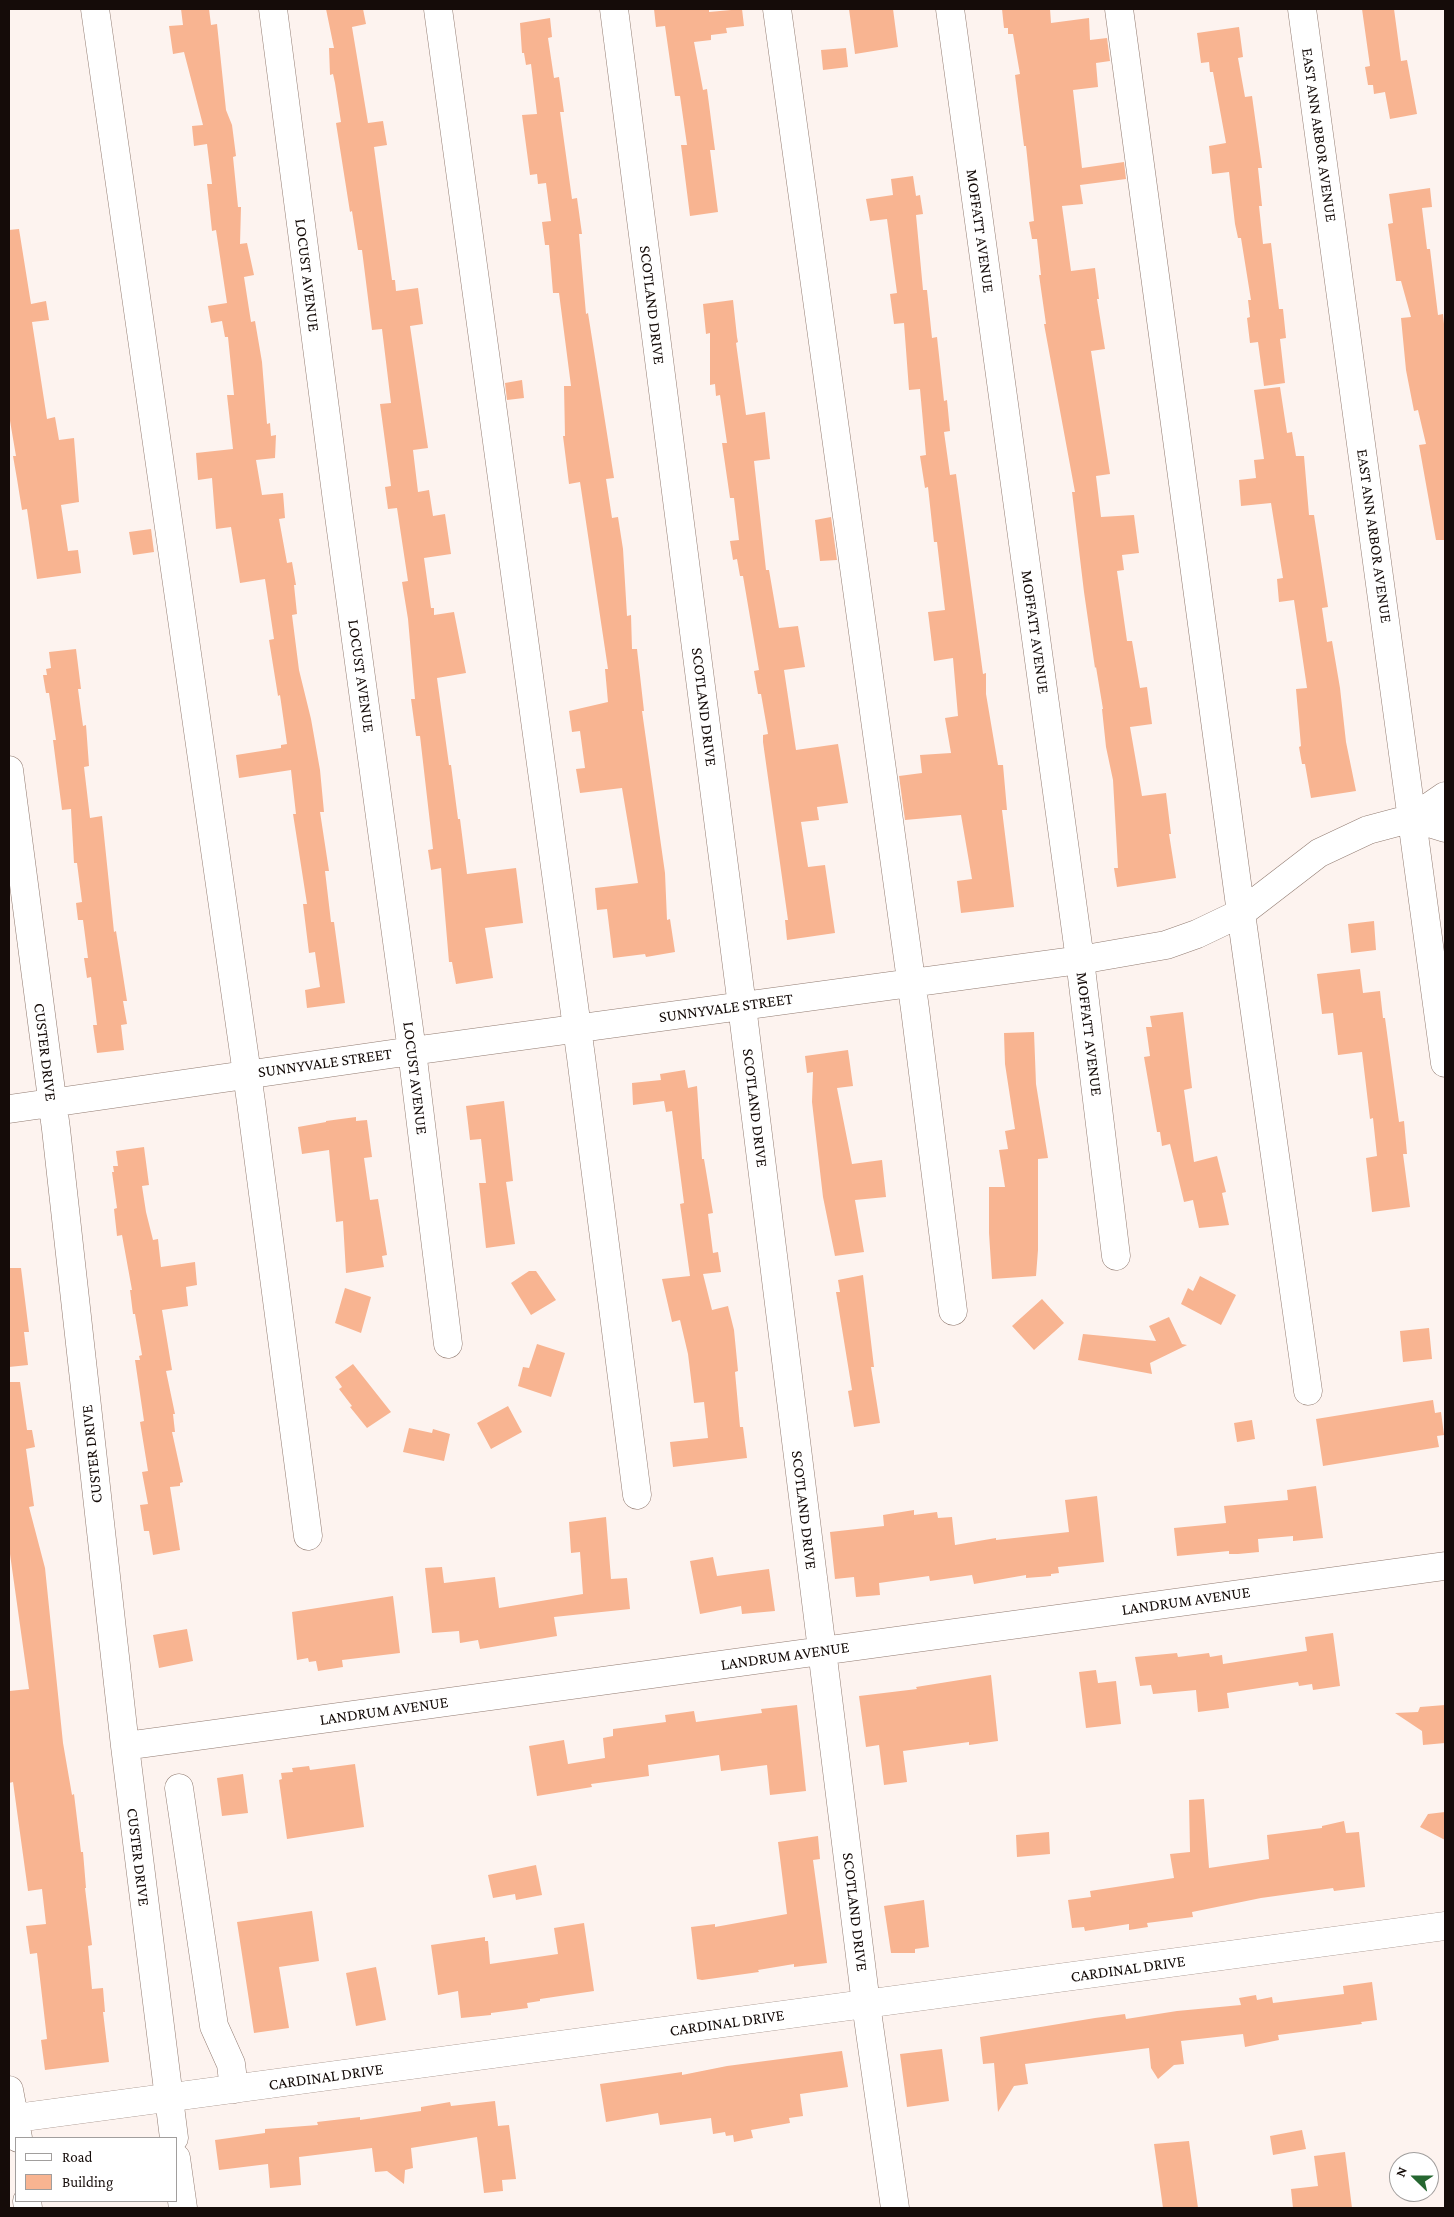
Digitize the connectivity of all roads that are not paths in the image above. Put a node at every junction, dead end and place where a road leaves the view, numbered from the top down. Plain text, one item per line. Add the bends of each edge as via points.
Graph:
1 (95, 9) edge
2 (273, 9) edge
3 (438, 9) edge
4 (614, 9) edge
5 (777, 9) edge
6 (950, 9) edge
7 (1119, 9) edge
8 (1302, 9) edge
9 (9, 770) edge
10 (1445, 796) edge
11 (1413, 818) junction
12 (1445, 828) edge
13 (1241, 913) junction
14 (1080, 960) junction
15 (911, 983) junction
16 (742, 1006) junction
17 (576, 1028) junction
18 (412, 1051) junction
19 (1445, 1063) edge
20 (246, 1075) junction
21 (52, 1103) junction
22 (9, 1109) edge
23 (1116, 1256) dead end
24 (953, 1311) dead end
25 (448, 1344) dead end
26 (1308, 1391) dead end
27 (637, 1495) dead end
28 (308, 1536) dead end
29 (1445, 1566) edge
30 (822, 1650) junction
31 (125, 1746) junction
32 (179, 1788) dead end
33 (1445, 1926) edge
34 (866, 2004) junction
35 (234, 2089) junction
36 (9, 2090) edge
37 (168, 2099) junction
38 (13, 2125) edge
39 (174, 2137) edge
40 (178, 2172) edge
41 (183, 2208) edge
42 (895, 2208) edge

1 - 20 street
2 - 18 street, LOCUST AVENUE
3 - 17 street
4 - 16 street, SCOTLAND DRIVE
5 - 15 street
6 - 14 street, MOFFATT AVENUE
7 - 13 street
8 - 11 street, EAST ANN ARBOR AVENUE
9 - 21 street, CUSTER DRIVE
10 - 11 street, SUNNYVALE STREET
11 - 12 street
11 - 13 street, SUNNYVALE STREET via 1368,830 1319,853
11 - 19 street, EAST ANN ARBOR AVENUE
13 - 14 street, SUNNYVALE STREET via 1166,945
13 - 26 street
14 - 15 street, SUNNYVALE STREET
14 - 23 street, MOFFATT AVENUE
15 - 16 street, SUNNYVALE STREET
15 - 24 street
16 - 17 street, SUNNYVALE STREET
16 - 30 street, SCOTLAND DRIVE
17 - 18 street, SUNNYVALE STREET
17 - 27 street
18 - 20 street, SUNNYVALE STREET
18 - 25 street, LOCUST AVENUE
20 - 21 street, SUNNYVALE STREET
20 - 28 street
21 - 22 street, SUNNYVALE STREET
21 - 31 street, CUSTER DRIVE
29 - 30 street, LANDRUM AVENUE
30 - 31 street, LANDRUM AVENUE
30 - 34 street, SCOTLAND DRIVE
31 - 37 street, CUSTER DRIVE
32 - 35 street via 214,2026 231,2064
33 - 34 street, CARDINAL DRIVE
34 - 35 street, CARDINAL DRIVE
34 - 42 street, SCOTLAND DRIVE
35 - 37 street, CARDINAL DRIVE
36 - 38 street
37 - 38 street, CARDINAL DRIVE
37 - 39 street, CUSTER DRIVE
40 - 41 street

